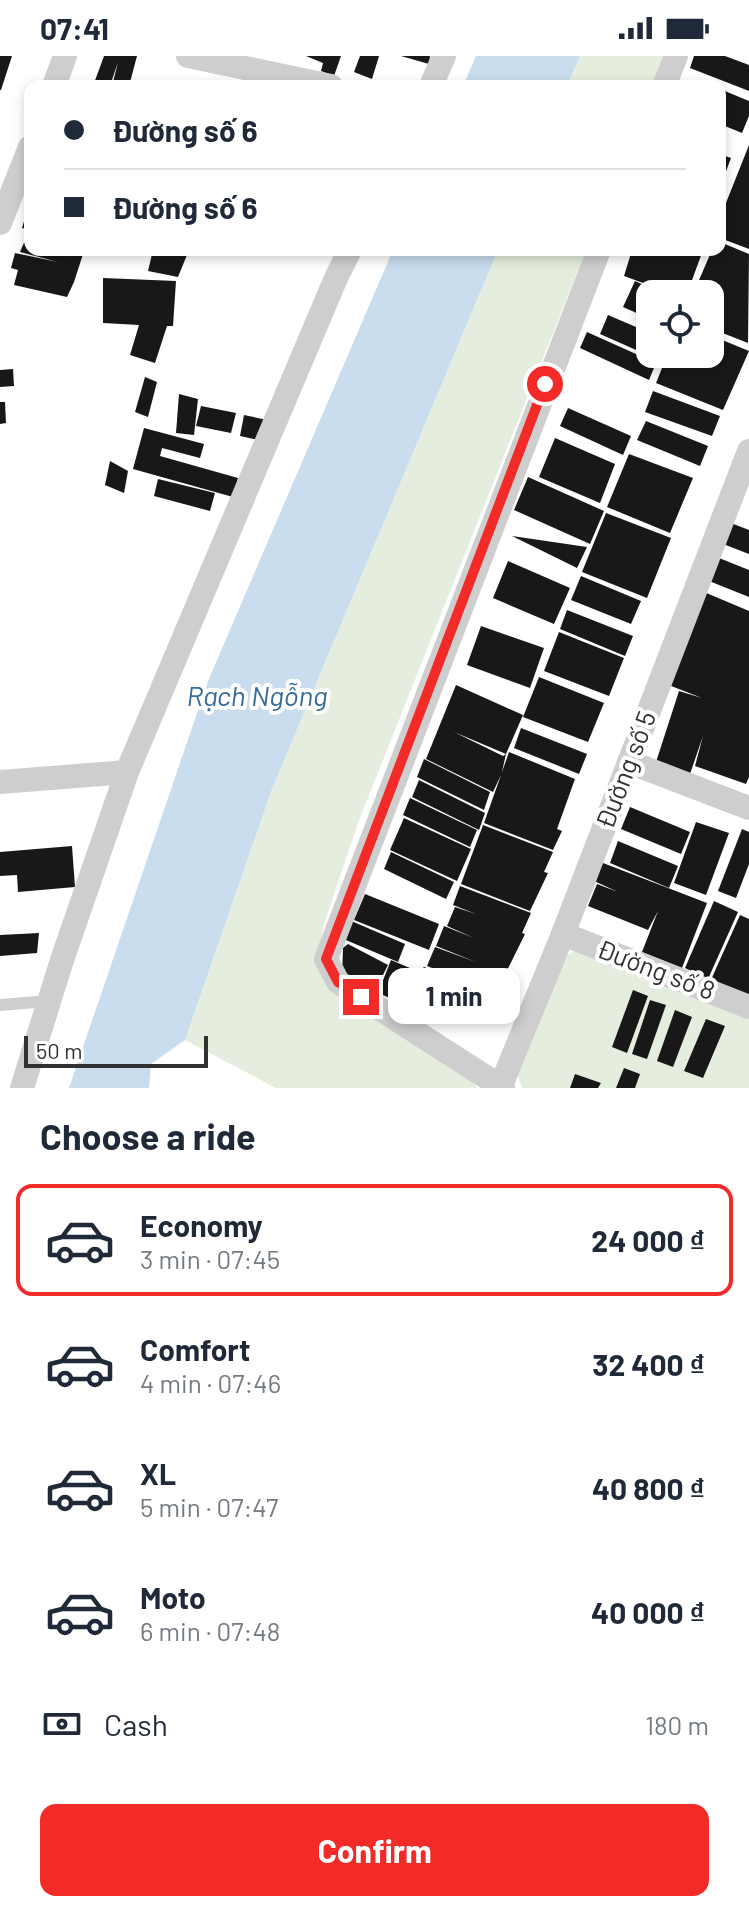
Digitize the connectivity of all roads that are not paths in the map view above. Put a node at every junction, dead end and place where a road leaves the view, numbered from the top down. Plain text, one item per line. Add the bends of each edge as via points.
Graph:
1 (65, 56) edge
2 (188, 56) edge
3 (444, 56) edge
4 (676, 56) edge
5 (56, 80) edge
6 (302, 80) edge
7 (434, 80) edge
8 (666, 80) edge
9 (24, 162) edge
10 (0, 223) edge
11 (347, 256) edge
12 (597, 256) edge
13 (749, 451) edge
14 (629, 762) junction
15 (127, 772) junction
16 (0, 782) edge
17 (749, 808) edge
18 (563, 934) junction
19 (49, 1001) junction
20 (0, 1005) edge
21 (749, 1007) edge
22 (22, 1088) edge
23 (501, 1088) edge

1 - 5 street
2 - 6 street
3 - 7 street
4 - 8 street
9 - 10 street
11 - 15 street
12 - 23 street via 326,959 338,982
13 - 14 street, Đường số 5
14 - 17 street
14 - 18 street, Đường số 5
15 - 16 street
15 - 19 street
18 - 21 street, Đường số 8
18 - 23 street, Đường số 5
19 - 20 lane
19 - 22 street

